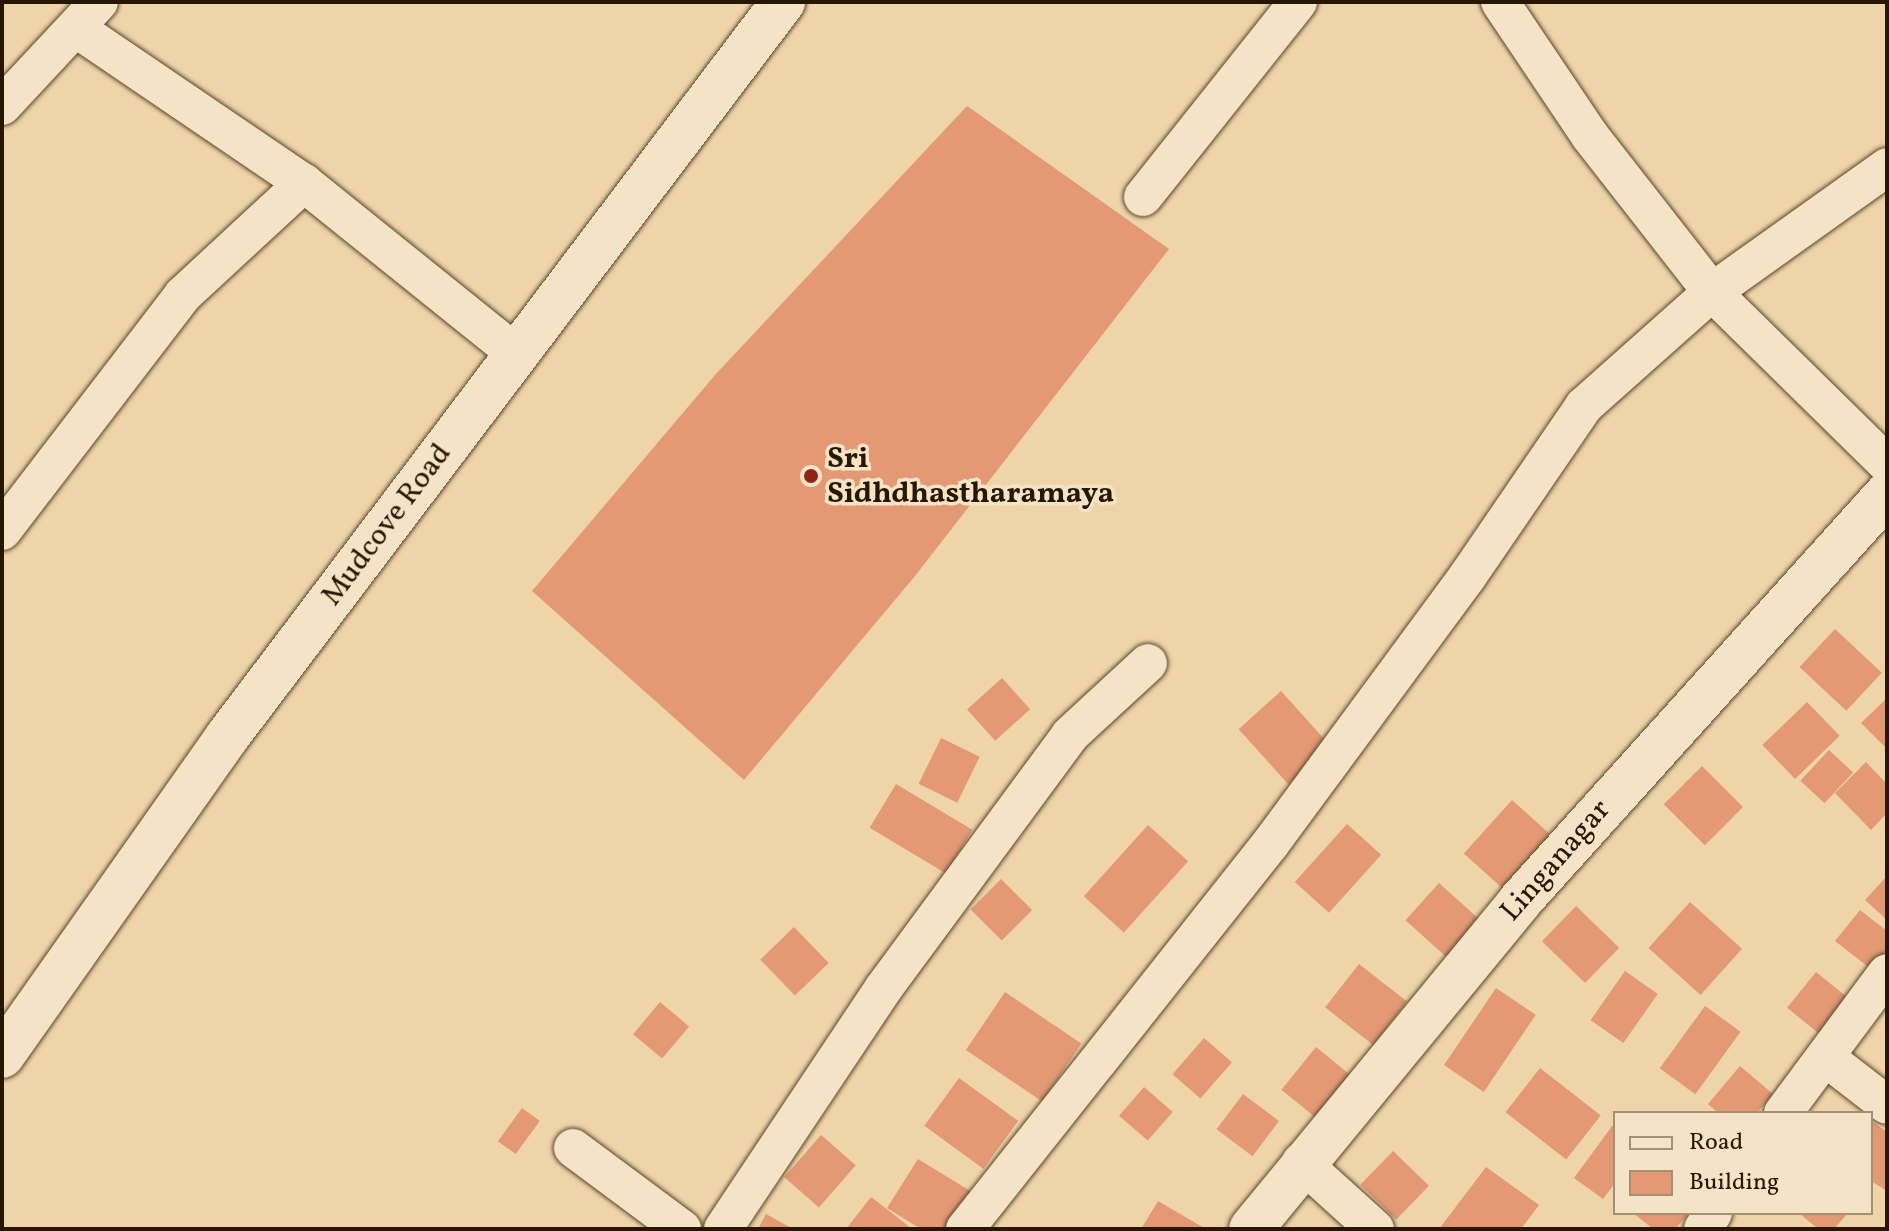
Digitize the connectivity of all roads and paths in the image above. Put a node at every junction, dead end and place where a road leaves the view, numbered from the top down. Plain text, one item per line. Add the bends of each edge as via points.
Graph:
1 (783, 2) edge
2 (1298, 2) edge
3 (1500, 2) edge
4 (88, 15) edge
5 (2, 106) edge
6 (1887, 167) edge
7 (304, 183) junction
8 (1143, 197) dead end
9 (1712, 292) junction
10 (517, 354) junction
11 (1887, 464) edge
12 (1887, 494) edge
13 (2, 531) edge
14 (1148, 663) dead end
15 (1887, 973) edge
16 (2, 1056) edge
17 (1825, 1057) junction
18 (1887, 1105) edge
19 (1784, 1111) edge
20 (573, 1148) dead end
21 (1301, 1162) junction
22 (682, 1229) edge
23 (723, 1229) edge
24 (965, 1229) edge
25 (1251, 1229) edge
26 (1375, 1229) edge

1 - 10 street, Mudcove Road
2 - 8 street
3 - 9 street via 1590,136
4 - 5 street
4 - 7 street
6 - 9 street
7 - 10 street
7 - 13 street via 183,295
9 - 11 street
9 - 24 street via 1584,406 1467,577 1271,843
10 - 16 street, Mudcove Road via 227,737
12 - 21 street, Linganagar via 1520,901
14 - 23 street via 1070,735 883,989
15 - 17 street
17 - 18 street
17 - 19 street
20 - 22 street
21 - 25 street, Linganagar
21 - 26 street

